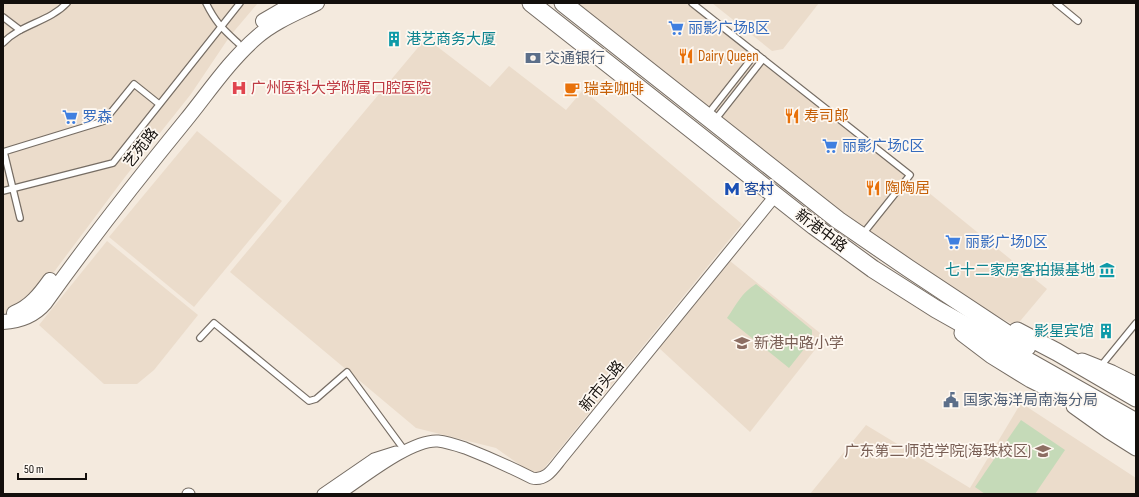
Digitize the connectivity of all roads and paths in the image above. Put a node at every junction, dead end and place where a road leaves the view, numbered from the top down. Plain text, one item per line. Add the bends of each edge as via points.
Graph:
1 (67, 3) edge
2 (206, 3) edge
3 (240, 3) edge
4 (294, 3) edge
5 (317, 3) edge
6 (531, 3) edge
7 (563, 3) edge
8 (692, 3) edge
9 (1056, 3) edge
10 (3, 17) edge
11 (1078, 21) dead end
12 (220, 27) junction
13 (20, 30) junction
14 (3, 43) edge
15 (238, 43) junction
16 (756, 54) junction
17 (763, 59) junction
18 (159, 104) junction
19 (710, 119) junction
20 (3, 152) edge
21 (13, 189) junction
22 (3, 191) edge
23 (775, 196) junction
24 (20, 218) dead end
25 (861, 237) junction
26 (948, 294) junction
27 (936, 309) junction
28 (3, 314) edge
29 (3, 322) edge
30 (1136, 324) edge
31 (200, 338) dead end
32 (1057, 352) junction
33 (1100, 367) junction
34 (1136, 385) edge
35 (1056, 393) junction
36 (1136, 398) edge
37 (1136, 411) edge
38 (1136, 422) edge
39 (1136, 436) edge
40 (1136, 448) edge
41 (405, 451) junction
42 (323, 494) edge
43 (339, 494) edge

1 - 13 lane via 52,15
2 - 12 lane
3 - 12 lane
4 - 15 street, 艺苑路 via 265,20
5 - 29 street, 艺苑路 via 277,22 248,45 119,203 42,307 25,318
6 - 23 main road, 新港中路
7 - 19 main road, 新港中路
8 - 16 lane
9 - 11 lane
10 - 13 lane
12 - 15 lane
12 - 18 lane
13 - 14 lane
15 - 28 street, 艺苑路 via 113,197 37,298 20,311
16 - 17 lane
16 - 19 lane
17 - 19 lane
17 - 25 lane via 910,175
18 - 20 lane via 134,84 104,121
18 - 21 lane via 113,163
19 - 25 main road, 新港中路
20 - 21 lane
21 - 22 lane
21 - 24 lane
23 - 27 main road, 新港中路 via 849,252
23 - 41 street, 新市头路 via 545,477 538,480 532,478 493,458 438,441
25 - 26 main road, 新港中路
26 - 32 main road
26 - 37 main road, 新港中路 via 1025,346
27 - 35 main road via 992,355
27 - 38 main road, 新港中路
30 - 33 lane
31 - 41 lane via 214,323 309,401 316,399 347,372
32 - 33 main road
32 - 36 main road
33 - 34 main road
35 - 39 main road via 1093,410
35 - 40 main road
41 - 42 street, 新市头路 via 374,459
41 - 43 street, 新市头路

